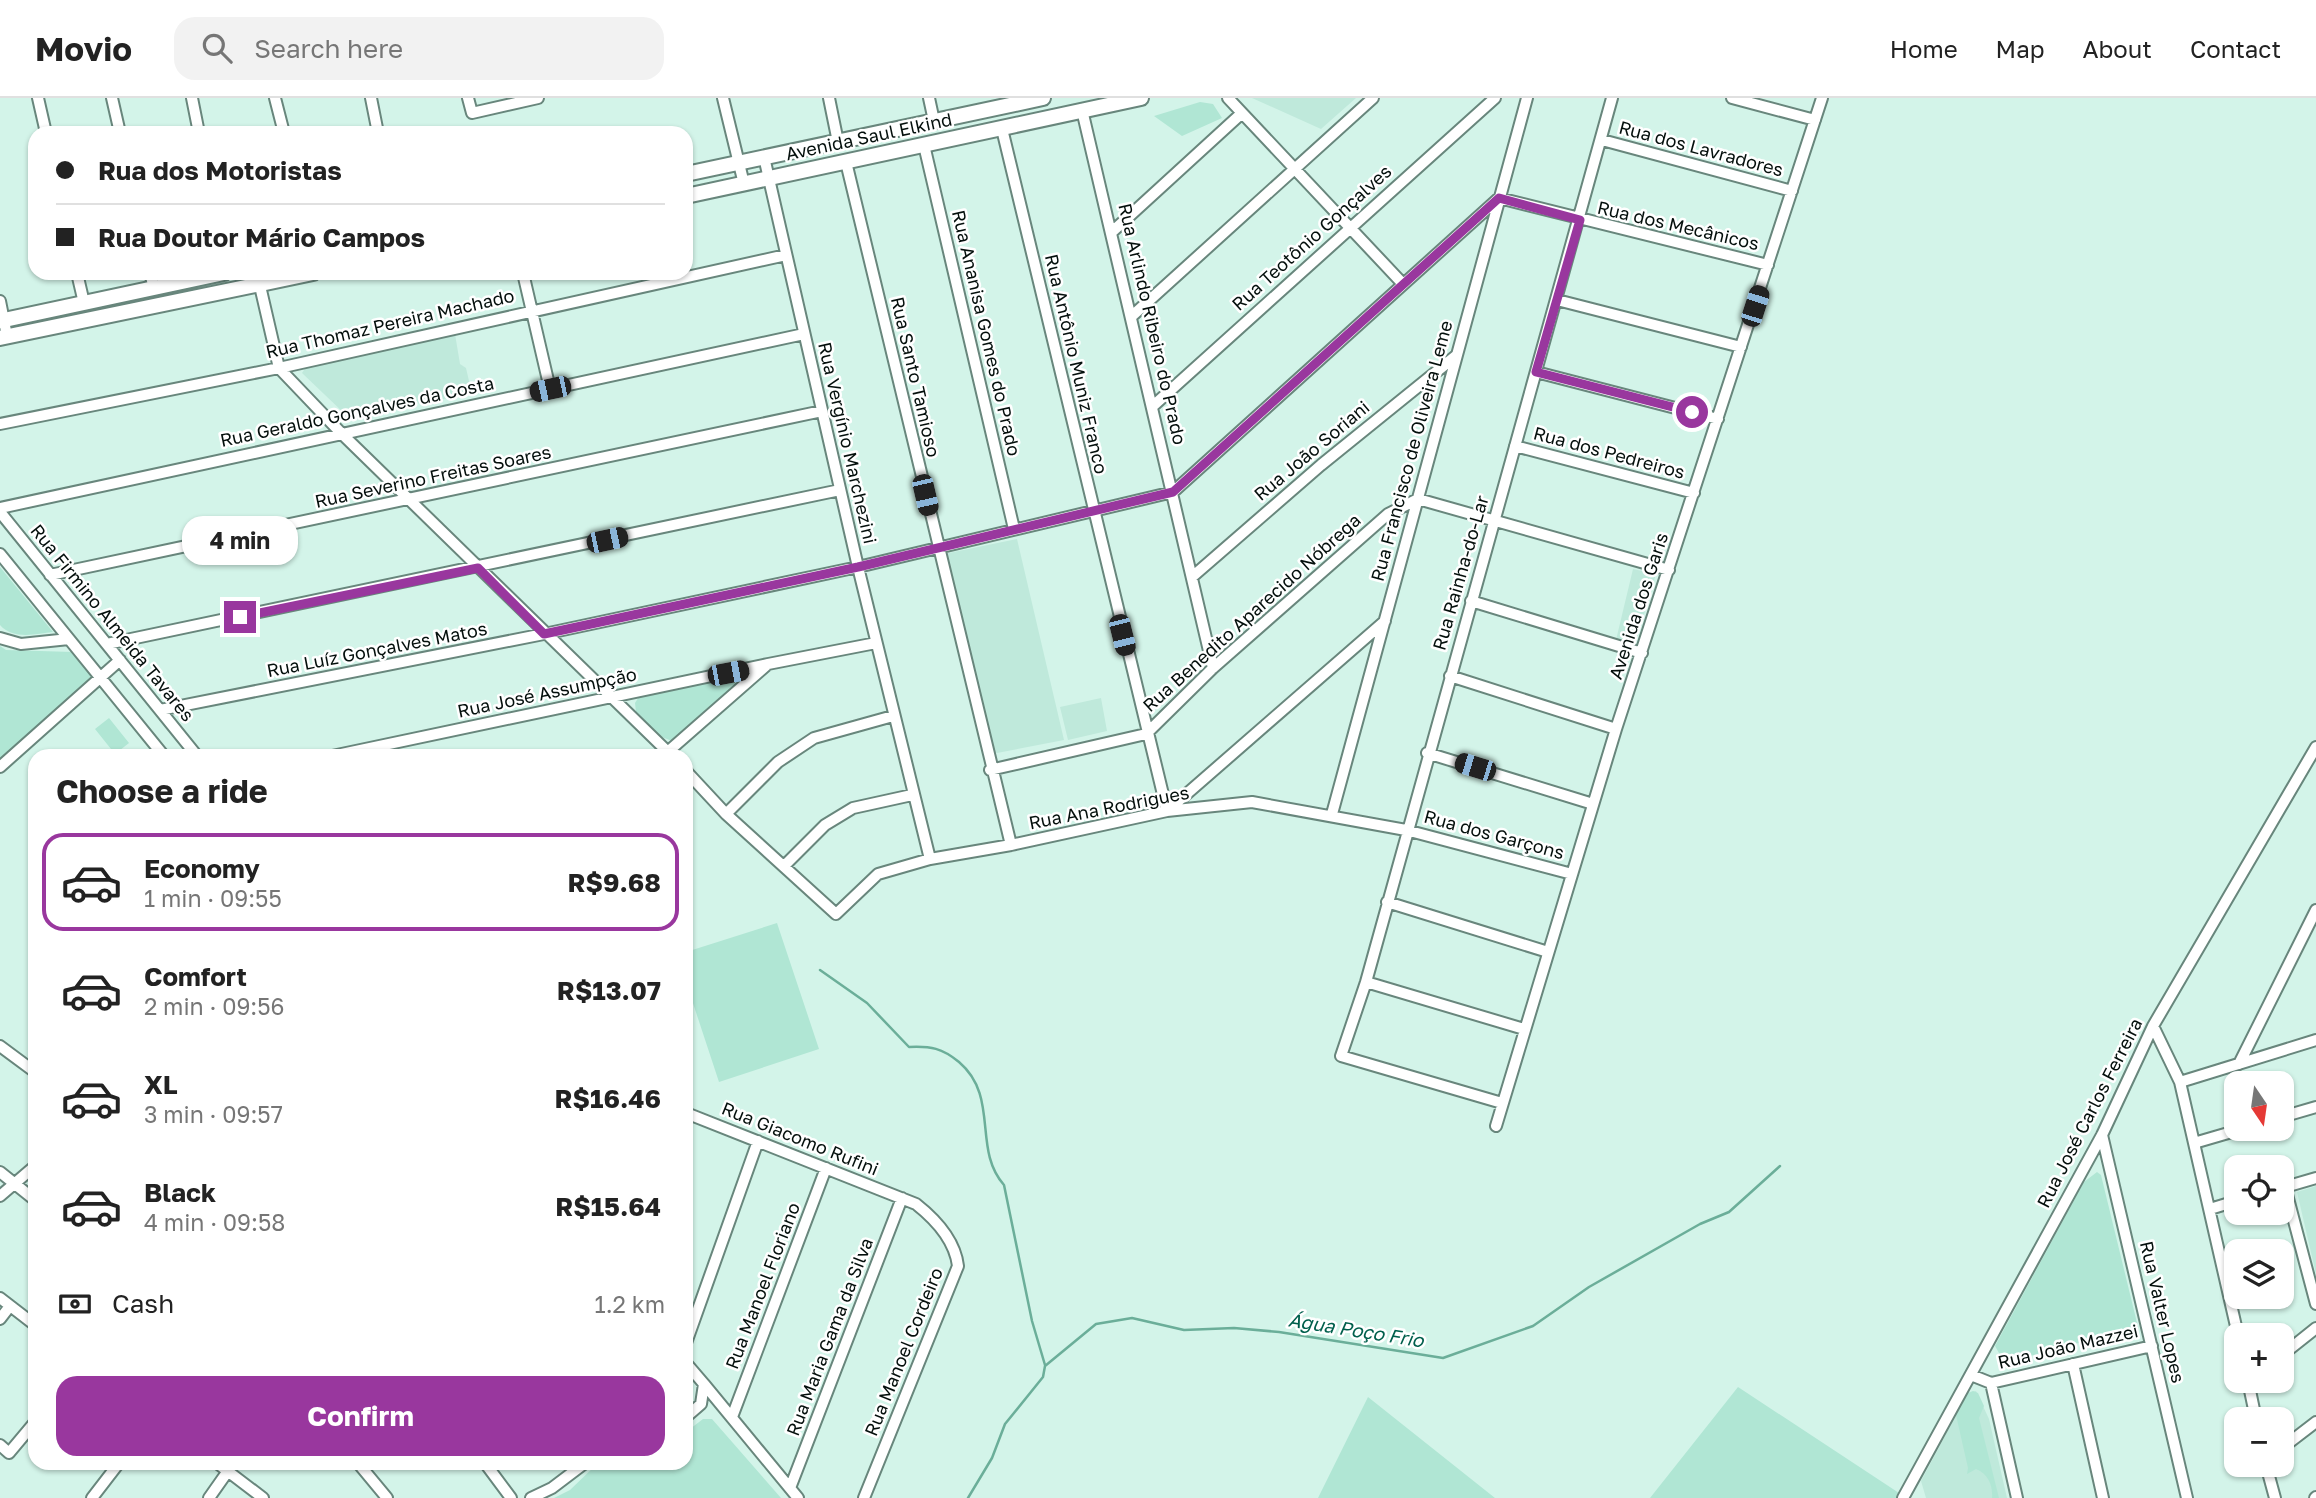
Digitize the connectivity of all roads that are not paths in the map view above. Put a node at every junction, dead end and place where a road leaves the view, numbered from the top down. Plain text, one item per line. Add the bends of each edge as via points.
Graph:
1 (38, 98) edge
2 (112, 98) edge
3 (192, 98) edge
4 (275, 98) edge
5 (371, 98) edge
6 (468, 98) edge
7 (538, 98) edge
8 (723, 98) edge
9 (828, 98) edge
10 (929, 98) edge
11 (1141, 98) edge
12 (1228, 98) edge
13 (1373, 98) edge
14 (1495, 98) edge
15 (1527, 98) edge
16 (1612, 98) edge
17 (1732, 98) edge
18 (1822, 98) edge
19 (1035, 99) edge
20 (1082, 110) junction
21 (1242, 113) junction
22 (1815, 120) junction
23 (934, 121) junction
24 (44, 126) edge
25 (118, 126) edge
26 (198, 126) edge
27 (282, 126) edge
28 (377, 126) edge
29 (1002, 129) junction
30 (1602, 140) junction
31 (838, 142) junction
32 (923, 145) junction
33 (764, 158) junction
34 (846, 162) junction
35 (738, 163) junction
36 (1294, 169) junction
37 (693, 173) edge
38 (769, 178) junction
39 (744, 184) junction
40 (1792, 191) junction
41 (693, 195) edge
42 (1499, 198) junction
43 (1580, 220) junction
44 (1348, 228) junction
45 (1113, 231) junction
46 (786, 255) junction
47 (1768, 265) junction
48 (693, 275) edge
49 (79, 280) edge
50 (152, 280) edge
51 (191, 280) edge
52 (249, 280) edge
53 (258, 280) edge
54 (525, 280) edge
55 (671, 280) edge
56 (1403, 284) junction
57 (154, 288) junction
58 (1557, 300) junction
59 (0, 301) edge
60 (84, 303) junction
61 (532, 310) junction
62 (1132, 316) junction
63 (2, 320) edge
64 (804, 334) junction
65 (4, 337) edge
66 (1741, 346) junction
67 (1457, 355) junction
68 (279, 368) junction
69 (1536, 372) junction
70 (550, 389) junction
71 (1153, 406) junction
72 (822, 411) junction
73 (1718, 419) junction
74 (0, 424) edge
75 (342, 433) junction
76 (1515, 446) junction
77 (840, 490) junction
78 (1173, 492) junction
79 (1694, 494) junction
80 (1418, 499) junction
81 (409, 500) junction
82 (0, 510) edge
83 (1093, 512) junction
84 (1493, 522) junction
85 (1014, 529) junction
86 (937, 546) junction
87 (0, 554) edge
88 (858, 567) junction
89 (478, 568) junction
90 (1669, 570) junction
91 (50, 575) junction
92 (1192, 577) junction
93 (1471, 601) junction
94 (1385, 621) junction
95 (544, 634) junction
96 (0, 638) edge
97 (69, 639) junction
98 (876, 643) junction
99 (107, 645) junction
100 (1642, 653) junction
101 (120, 660) junction
102 (768, 664) junction
103 (1213, 668) junction
104 (1450, 676) junction
105 (100, 678) junction
106 (608, 697) junction
107 (160, 710) junction
108 (893, 716) junction
109 (1616, 729) junction
110 (1146, 734) junction
111 (2316, 747) edge
112 (158, 749) edge
113 (191, 749) edge
114 (365, 749) edge
115 (662, 749) edge
116 (675, 749) edge
117 (1427, 752) junction
118 (0, 767) edge
119 (990, 770) junction
120 (693, 779) edge
121 (912, 795) junction
122 (1593, 804) junction
123 (1167, 811) junction
124 (726, 814) junction
125 (1332, 814) junction
126 (1406, 830) junction
127 (1011, 845) junction
128 (930, 859) junction
129 (783, 866) junction
130 (1572, 874) junction
131 (1387, 902) junction
132 (2316, 910) edge
133 (1548, 952) junction
134 (1366, 982) junction
135 (2153, 1026) junction
136 (1524, 1029) junction
137 (2316, 1040) edge
138 (0, 1046) edge
139 (2239, 1064) junction
140 (28, 1067) edge
141 (2180, 1082) junction
142 (1502, 1103) junction
143 (2316, 1107) edge
144 (2294, 1113) edge
145 (693, 1116) edge
146 (1496, 1126) dead end
147 (2224, 1134) edge
148 (2102, 1135) junction
149 (758, 1141) junction
150 (2194, 1143) junction
151 (826, 1168) junction
152 (0, 1172) edge
153 (28, 1172) edge
154 (2316, 1178) edge
155 (14, 1184) junction
156 (2294, 1185) edge
157 (28, 1195) edge
158 (0, 1196) edge
159 (902, 1198) junction
160 (2224, 1205) edge
161 (2210, 1209) junction
162 (2294, 1224) edge
163 (0, 1298) edge
164 (2316, 1304) edge
165 (10, 1306) junction
166 (0, 1319) edge
167 (28, 1320) edge
168 (693, 1323) edge
169 (2235, 1323) edge
170 (2316, 1328) edge
171 (2294, 1345) edge
172 (2152, 1346) junction
173 (2073, 1364) junction
174 (693, 1371) edge
175 (1971, 1375) junction
176 (1992, 1383) junction
177 (704, 1384) junction
178 (693, 1411) edge
179 (732, 1417) junction
180 (2316, 1422) edge
181 (28, 1430) edge
182 (2294, 1439) edge
183 (0, 1445) edge
184 (114, 1470) edge
185 (364, 1470) edge
186 (490, 1470) edge
187 (576, 1470) edge
188 (228, 1471) joint
189 (2269, 1477) edge
190 (790, 1488) junction
191 (92, 1498) edge
192 (209, 1498) edge
193 (263, 1498) edge
194 (387, 1498) edge
195 (511, 1498) edge
196 (531, 1498) edge
197 (798, 1498) edge
198 (864, 1498) edge
199 (1903, 1498) edge
200 (2017, 1498) edge
201 (2104, 1498) edge
202 (2187, 1498) edge
203 (2275, 1498) edge

1 - 24 street
2 - 25 street
3 - 26 street
4 - 27 street
5 - 28 street
6 - 7 street via 472,113
8 - 35 street
9 - 31 street
10 - 23 street
11 - 20 main road, Avenida Saul Elkind
12 - 21 street
13 - 36 street
14 - 44 street, Rua Teotônio Gonçalves
15 - 42 street, Rua Francisco de Oliveira Leme
16 - 30 street, Rua Rainha-do-Lar
17 - 22 street
18 - 22 street, Avenida dos Garis
19 - 23 main road, Avenida Saul Elkind
20 - 29 main road, Avenida Saul Elkind
20 - 45 street, Rua Arlindo Ribeiro do Prado
21 - 36 street
21 - 45 street
22 - 40 street, Avenida dos Garis
23 - 31 main road, Avenida Saul Elkind
29 - 32 main road, Avenida Saul Elkind
29 - 83 street, Rua Antônio Muniz Franco
30 - 40 street, Rua dos Lavradores
30 - 43 street, Rua Rainha-do-Lar
31 - 33 main road, Avenida Saul Elkind
32 - 34 main road, Avenida Saul Elkind
32 - 85 street, Rua Ananisa Gomes do Prado
33 - 35 main road, Avenida Saul Elkind
33 - 38 street, Rua Vergínio Marchezini
34 - 38 main road, Avenida Saul Elkind
34 - 86 street, Rua Santo Tamioso
35 - 37 main road, Avenida Saul Elkind
35 - 39 street
36 - 44 street
36 - 62 street
38 - 39 main road, Avenida Saul Elkind
38 - 46 street, Rua Vergínio Marchezini
39 - 41 main road, Avenida Saul Elkind
40 - 47 street, Avenida dos Garis
42 - 43 street, Rua dos Mecânicos
42 - 56 street
42 - 67 street, Rua Francisco de Oliveira Leme
43 - 47 street, Rua dos Mecânicos
43 - 58 street, Rua Rainha-do-Lar
44 - 56 street
44 - 71 street, Rua Teotônio Gonçalves
45 - 62 street, Rua Arlindo Ribeiro do Prado
46 - 48 street, Rua Thomaz Pereira Machado
46 - 64 street, Rua Vergínio Marchezini
47 - 66 street, Avenida dos Garis
49 - 60 street
50 - 57 street
51 - 57 main road
52 - 65 main road
53 - 68 street
54 - 61 street
55 - 61 street, Rua Thomaz Pereira Machado
56 - 78 street
57 - 60 main road
58 - 66 street
58 - 69 street, Rua Rainha-do-Lar
59 - 63 street
60 - 63 main road
61 - 68 street, Rua Thomaz Pereira Machado
61 - 70 street
62 - 71 street, Rua Arlindo Ribeiro do Prado
63 - 65 street
64 - 70 street, Rua Geraldo Gonçalves da Costa
64 - 72 street, Rua Vergínio Marchezini
66 - 73 street, Avenida dos Garis
67 - 80 street, Rua Francisco de Oliveira Leme
67 - 92 street, Rua João Soriani
68 - 74 street, Rua Thomaz Pereira Machado
68 - 75 street
69 - 73 street
69 - 76 street, Rua Rainha-do-Lar
70 - 75 street, Rua Geraldo Gonçalves da Costa
71 - 78 street, Rua Arlindo Ribeiro do Prado
72 - 77 street, Rua Vergínio Marchezini
72 - 81 street, Rua Severino Freitas Soares
73 - 79 street, Avenida dos Garis
75 - 81 street
75 - 82 street, Rua Geraldo Gonçalves da Costa
76 - 79 street, Rua dos Pedreiros
76 - 84 street, Rua Rainha-do-Lar
77 - 88 street, Rua Vergínio Marchezini
77 - 89 street
78 - 83 street, Rua Luíz Gonçalves Matos
78 - 92 street, Rua Arlindo Ribeiro do Prado
79 - 90 street, Avenida dos Garis
80 - 84 street
80 - 94 street, Rua Francisco de Oliveira Leme
80 - 103 street, Rua Benedito Aparecido Nóbrega via 1388,514
81 - 89 street
81 - 91 street, Rua Severino Freitas Soares
82 - 91 street, Rua Firmino Almeida Tavares
83 - 85 street, Rua Luíz Gonçalves Matos
83 - 110 street, Rua Antônio Muniz Franco
84 - 90 street
84 - 93 street, Rua Rainha-do-Lar
85 - 86 street, Rua Luíz Gonçalves Matos
86 - 88 street, Rua Luíz Gonçalves Matos
86 - 119 street, Rua Santo Tamioso
87 - 97 street
88 - 95 street, Rua Luíz Gonçalves Matos
88 - 98 street, Rua Vergínio Marchezini
89 - 95 street
89 - 99 street
90 - 100 street, Avenida dos Garis
91 - 99 street, Rua Firmino Almeida Tavares
92 - 103 street, Rua Arlindo Ribeiro do Prado
93 - 100 street
93 - 104 street, Rua Rainha-do-Lar
94 - 123 street
94 - 125 street, Rua Francisco de Oliveira Leme
95 - 106 street
95 - 107 street, Rua Luíz Gonçalves Matos
96 - 97 street via 21,644
97 - 105 street
98 - 102 street, Rua José Assumpção
98 - 108 street, Rua Vergínio Marchezini
99 - 101 street, Rua Firmino Almeida Tavares
100 - 109 street, Avenida dos Garis
101 - 105 street
101 - 107 street, Rua Firmino Almeida Tavares
102 - 106 street, Rua José Assumpção
102 - 116 street
103 - 110 street, Rua Benedito Aparecido Nóbrega
104 - 109 street
104 - 117 street, Rua Rainha-do-Lar
105 - 112 street
105 - 118 street
106 - 114 street, Rua José Assumpção
106 - 115 street
107 - 113 street, Rua Firmino Almeida Tavares
108 - 121 street, Rua Vergínio Marchezini
108 - 124 street via 814,738 778,762
109 - 122 street, Avenida dos Garis
110 - 119 street
110 - 123 street, Rua Antônio Muniz Franco
111 - 135 street, Rua José Carlos Ferreira
117 - 122 street
117 - 126 street, Rua Rainha-do-Lar
119 - 127 street, Rua Santo Tamioso
120 - 124 street
121 - 128 street, Rua Vergínio Marchezini
121 - 129 street via 853,808 825,825
122 - 130 street, Avenida dos Garis
123 - 125 street, Rua Ana Rodrigues via 1252,802
123 - 127 street, Rua Ana Rodrigues
124 - 129 street
125 - 126 street, Rua Ana Rodrigues
126 - 130 street, Rua dos Garçons
126 - 131 street, Rua Rainha-do-Lar
127 - 128 street, Rua Ana Rodrigues
128 - 129 street, Rua Ana Rodrigues via 878,874 836,914
130 - 133 street, Avenida dos Garis
131 - 133 street
131 - 134 street, Rua Rainha-do-Lar
132 - 139 street
133 - 136 street, Avenida dos Garis
134 - 136 street
134 - 142 street, Rua Rainha-do-Lar via 1342,1056
135 - 141 street
135 - 148 street, Rua José Carlos Ferreira
136 - 142 street, Avenida dos Garis
137 - 139 street
138 - 140 street
139 - 141 street
141 - 150 street
142 - 146 street, Avenida dos Garis
143 - 144 street
145 - 149 street, Rua Giacomo Rufini
147 - 150 street
148 - 172 street, Rua Valter Lopes
148 - 175 street, Rua José Carlos Ferreira
149 - 151 street, Rua Giacomo Rufini
149 - 168 street
150 - 161 street
151 - 159 street, Rua Giacomo Rufini
151 - 179 street, Rua Manoel Floriano
152 - 155 street
153 - 155 street
154 - 156 street
155 - 157 street
155 - 158 street
159 - 190 street, Rua Maria Gama da Silva
159 - 198 street, Rua Manoel Cordeiro via 932,1218 953,1248 958,1265
160 - 161 street
161 - 169 street
162 - 164 street
163 - 165 street
165 - 166 street
165 - 167 street
170 - 171 street
172 - 173 street, Rua João Mazzei
172 - 202 street, Rua Valter Lopes
173 - 176 street, Rua João Mazzei
173 - 201 street
174 - 177 street
175 - 176 street
175 - 199 street, Rua José Carlos Ferreira
176 - 200 street
177 - 178 street via 701,1404
177 - 179 street
179 - 190 street
180 - 182 street
181 - 183 street via 9,1453
184 - 191 street
185 - 194 street
186 - 195 street
187 - 196 street
188 - 192 street
188 - 193 street
189 - 203 street
190 - 197 street

